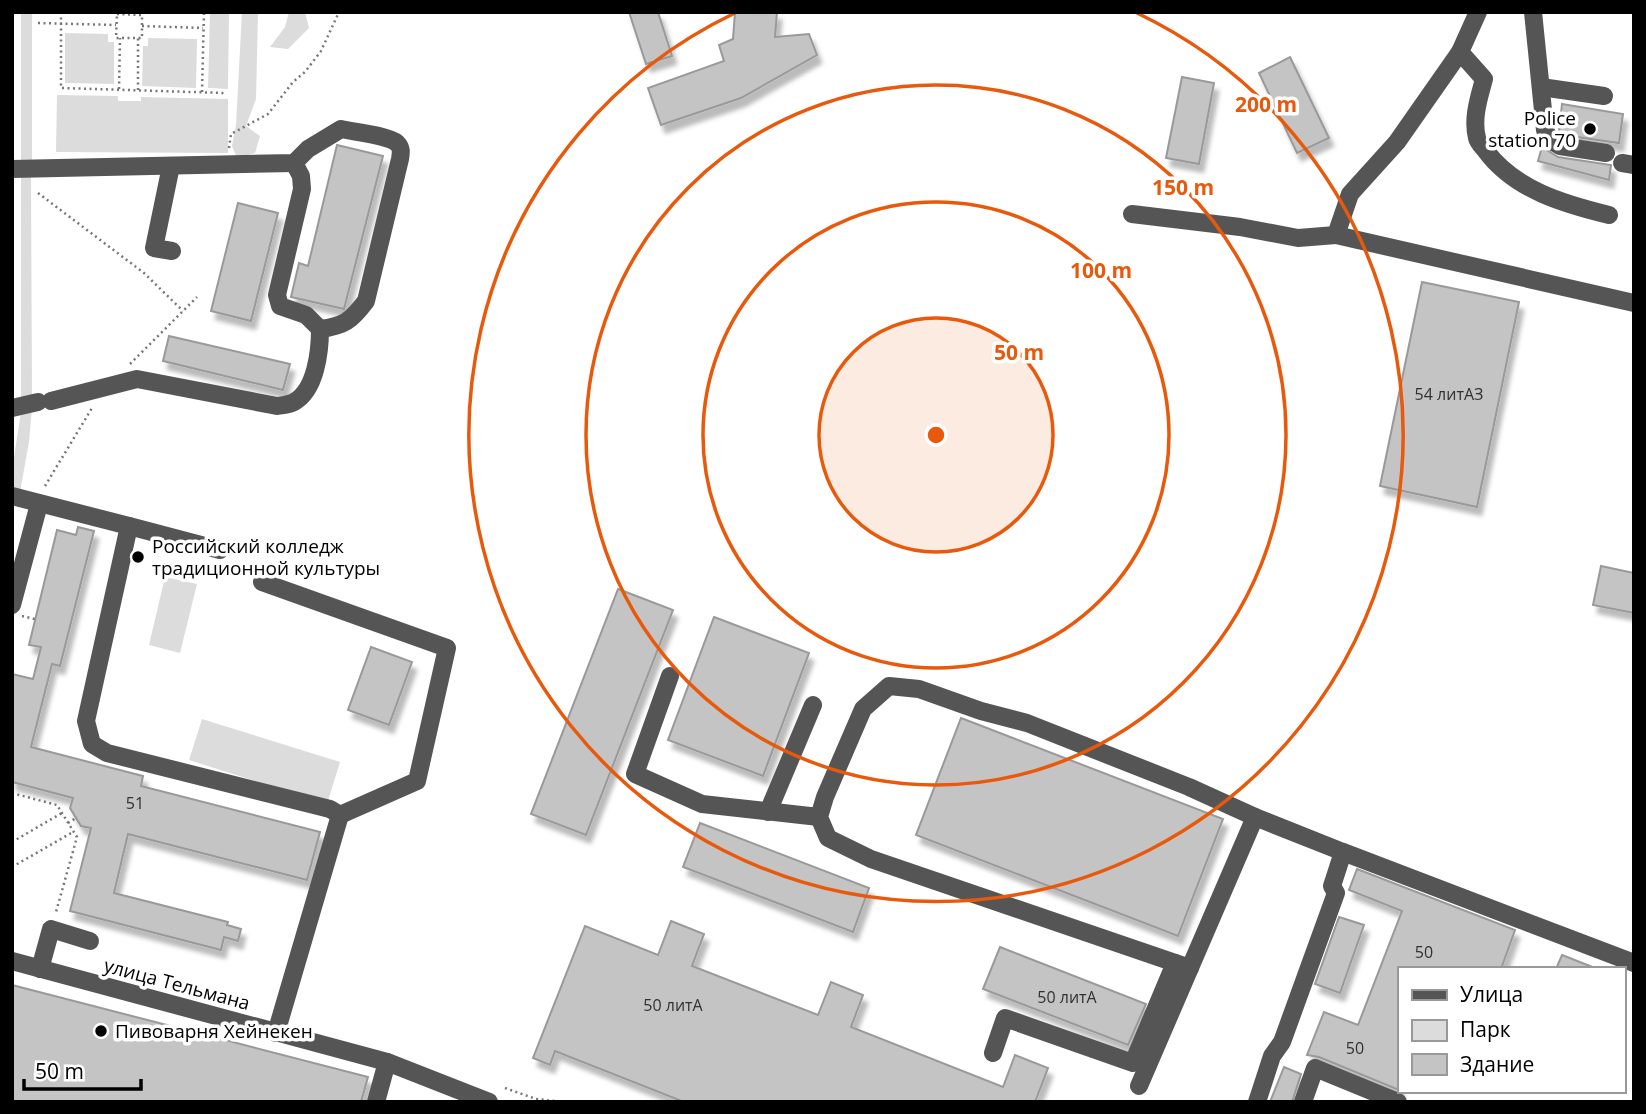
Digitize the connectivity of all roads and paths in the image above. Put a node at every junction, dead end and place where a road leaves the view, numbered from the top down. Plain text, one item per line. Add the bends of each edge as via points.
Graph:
1 (61, 12) edge
2 (204, 12) edge
3 (339, 12) edge
4 (1478, 12) edge
5 (1533, 12) edge
6 (119, 13) edge
7 (137, 13) edge
8 (38, 23) dead end
9 (61, 23) junction
10 (116, 25) junction
11 (142, 26) junction
12 (203, 28) junction
13 (120, 38) junction
14 (138, 38) junction
15 (1460, 52) junction
16 (1541, 87) junction
17 (119, 89) junction
18 (138, 90) junction
19 (202, 92) junction
20 (225, 93) dead end
21 (1604, 96) dead end
22 (1606, 153) dead end
23 (229, 154) dead end
24 (294, 163) junction
25 (171, 166) junction
26 (12, 169) edge
27 (38, 193) dead end
28 (1132, 214) dead end
29 (1609, 215) dead end
30 (1336, 236) junction
31 (172, 251) dead end
32 (1634, 303) edge
33 (183, 311) dead end
34 (320, 329) junction
35 (12, 408) edge
36 (12, 496) edge
37 (39, 504) junction
38 (129, 526) junction
39 (220, 550) dead end
40 (262, 582) dead end
41 (12, 606) edge
42 (670, 676) dead end
43 (813, 705) dead end
44 (12, 793) edge
45 (768, 812) junction
46 (62, 813) junction
47 (340, 815) junction
48 (819, 817) junction
49 (1255, 817) junction
50 (76, 818) dead end
51 (68, 823) junction
52 (74, 832) junction
53 (12, 842) edge
54 (1343, 852) junction
55 (12, 867) edge
56 (51, 929) junction
57 (90, 941) dead end
58 (12, 961) edge
59 (1634, 963) edge
60 (1182, 966) junction
61 (40, 969) junction
62 (276, 1032) junction
63 (993, 1053) dead end
64 (387, 1062) junction
65 (1139, 1086) dead end
66 (505, 1088) dead end
67 (376, 1102) edge
68 (489, 1102) edge
69 (564, 1102) edge
70 (1256, 1102) edge
71 (1303, 1102) edge
72 (1398, 1102) edge

1 - 9 path
2 - 12 path
3 - 23 path via 321,51 268,114 231,134
4 - 15 street
5 - 16 street
6 - 7 path
6 - 10 path
7 - 11 path via 142,15
8 - 9 path
9 - 10 path
9 - 17 path via 61,88
10 - 13 path via 116,38
11 - 12 path
11 - 14 path via 142,38
12 - 19 path
13 - 14 path
13 - 17 path
14 - 18 path
15 - 29 street via 1484,79 1476,110 1477,140 1494,163 1532,191
15 - 30 street via 1397,142 1350,194
16 - 21 street
16 - 22 street via 1550,140 1560,146
17 - 18 path
18 - 19 path
19 - 20 path
24 - 25 street
24 - 34 street via 302,189 277,295 280,306 306,315
24 - 34 street via 341,129 390,140 401,150 366,301 341,326
25 - 26 street
25 - 31 street via 154,248
27 - 33 path via 144,273
28 - 30 street via 1298,238
30 - 32 street
34 - 35 street via 320,349 309,386 295,402 277,406 137,379
36 - 37 street
37 - 38 street
37 - 41 street
38 - 39 street
38 - 47 street via 86,721 92,744 107,753
40 - 47 street via 447,648 417,782
42 - 45 street via 635,774 702,804
43 - 45 street
44 - 46 path via 57,805
45 - 48 street
46 - 51 path
46 - 53 path
47 - 62 street
48 - 49 street via 863,709 889,686 919,690 1027,723
48 - 60 street via 828,838 871,859
49 - 54 street
49 - 60 street
50 - 51 path
51 - 52 path
52 - 55 path
52 - 56 path via 78,837
54 - 59 street
54 - 70 street via 1332,886 1336,893
56 - 57 street
56 - 61 street
58 - 61 street, улица Тельмана
60 - 63 street via 1133,1063 1006,1018
60 - 65 street
61 - 62 street, улица Тельмана
62 - 64 street, улица Тельмана
64 - 67 street
64 - 68 street, улица Тельмана
66 - 69 path via 536,1099
71 - 72 street via 1315,1068

